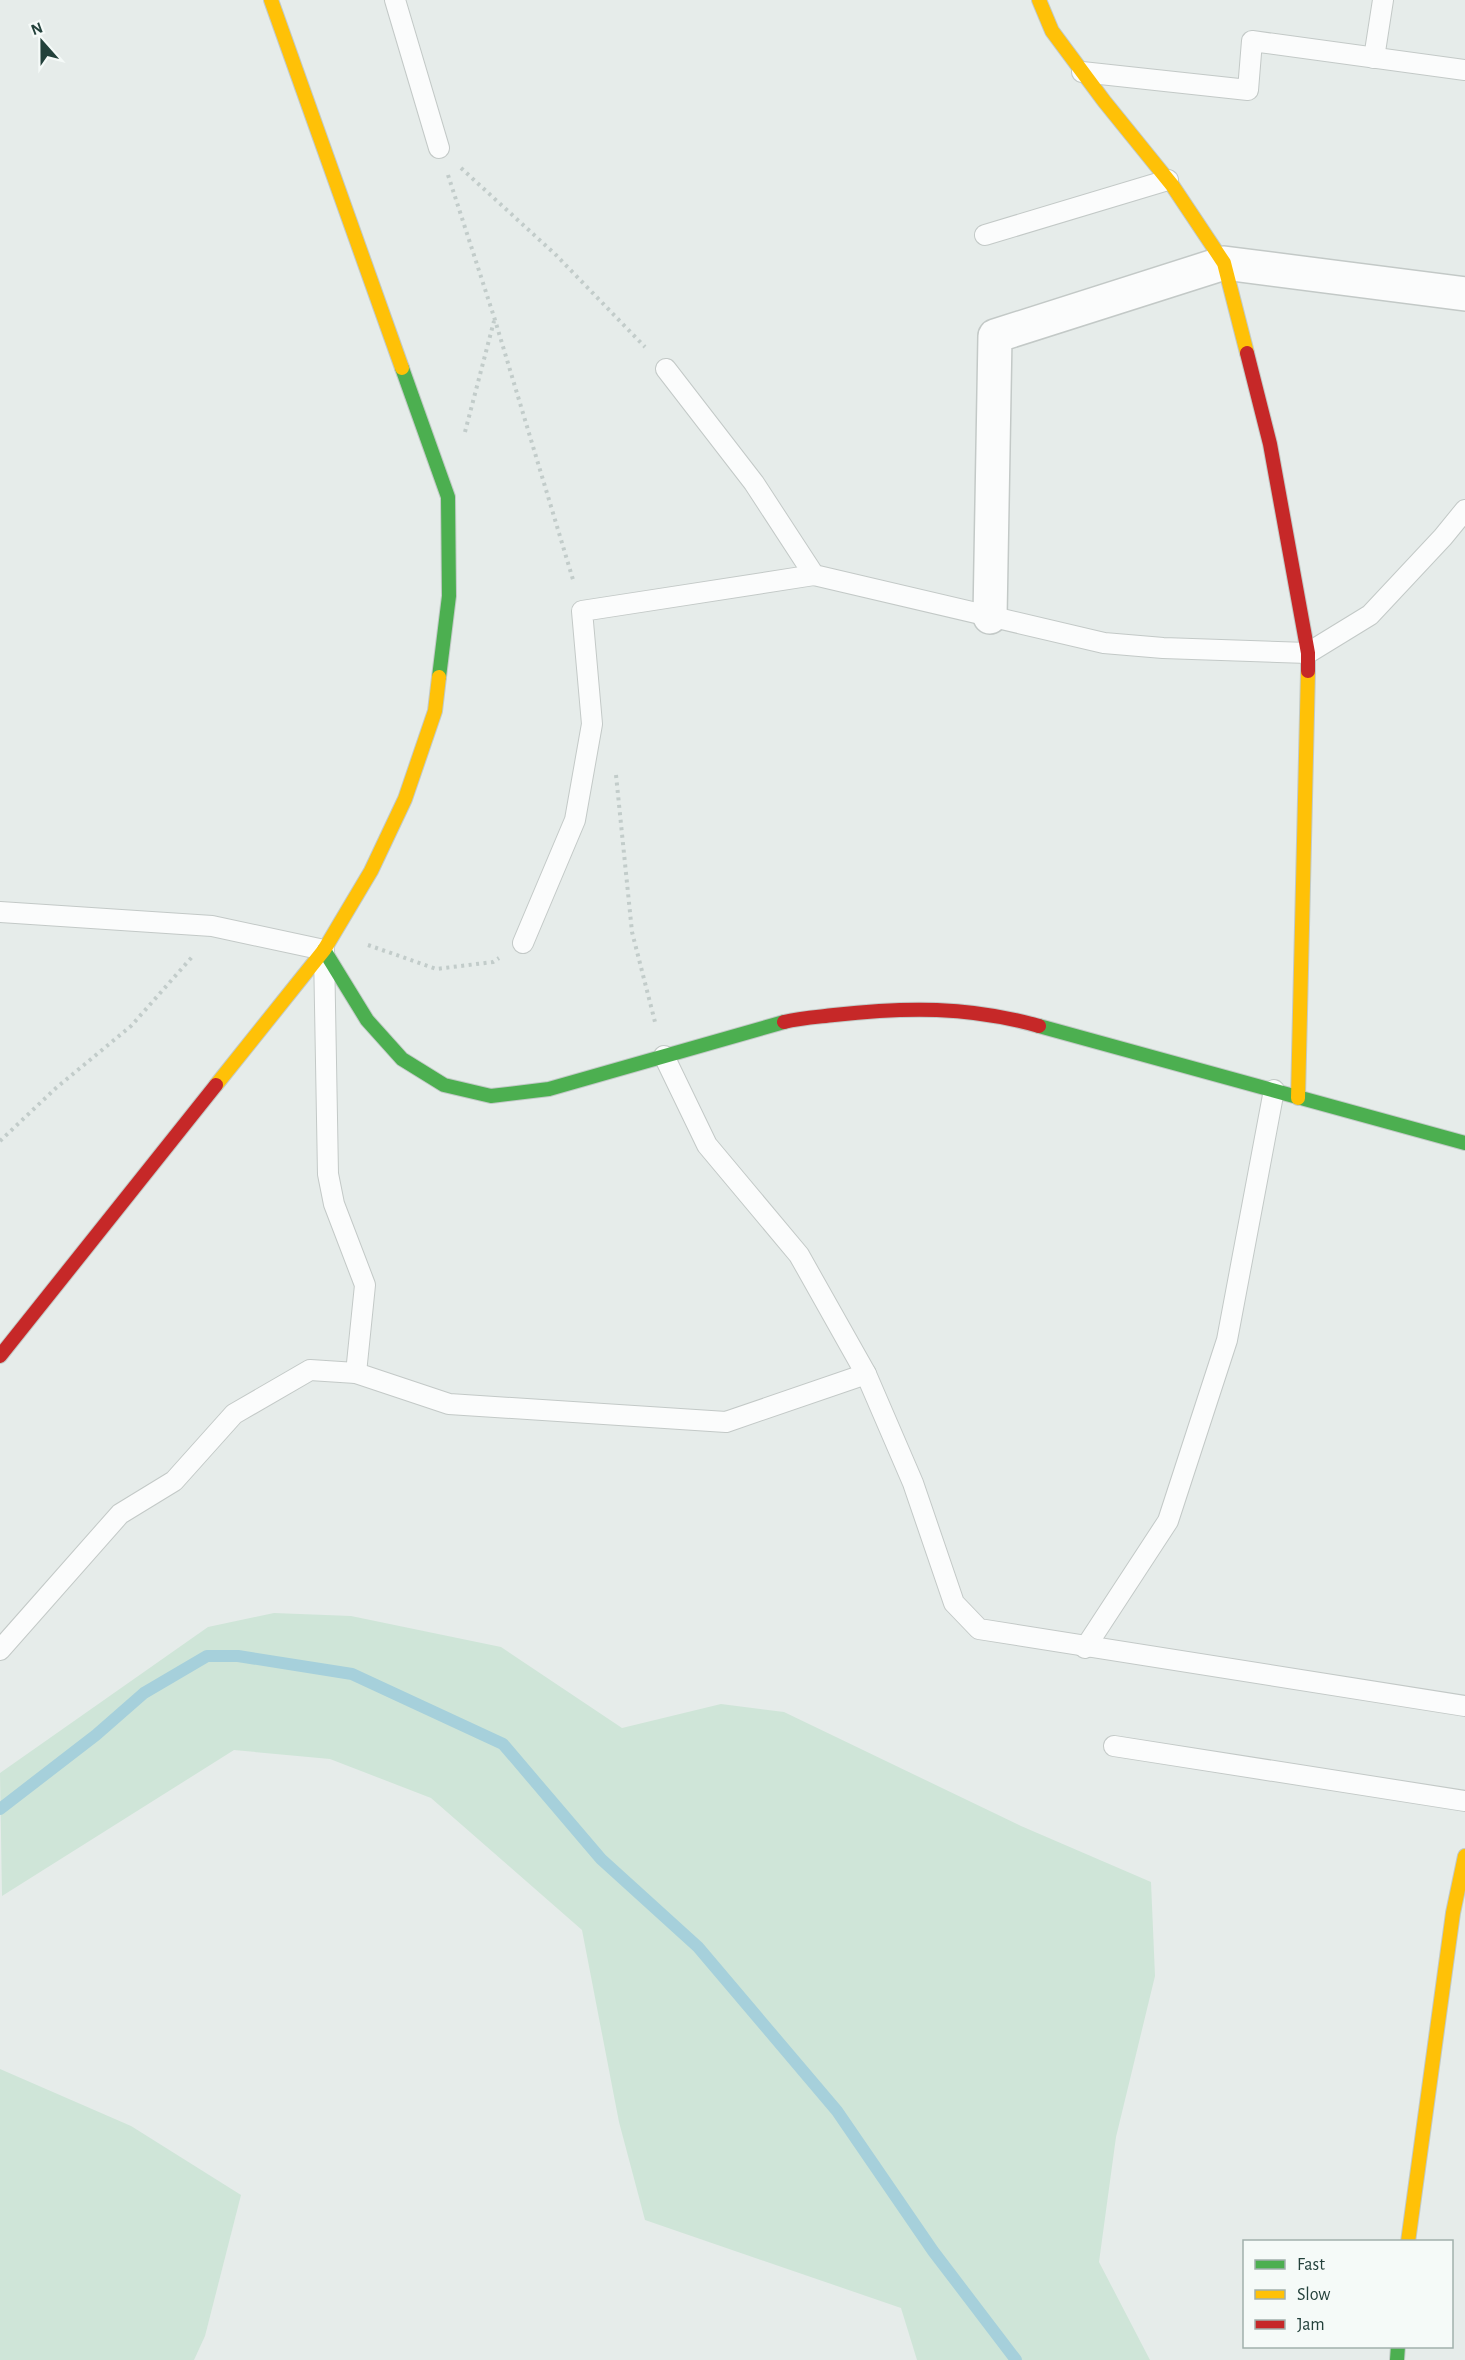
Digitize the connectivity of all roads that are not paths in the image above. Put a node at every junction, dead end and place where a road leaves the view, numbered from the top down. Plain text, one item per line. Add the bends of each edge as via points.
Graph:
1 (271, 0) edge
2 (395, 0) edge
3 (1039, 0) edge
4 (1383, 0) edge
5 (1374, 58) junction
6 (1465, 70) edge
7 (1082, 72) junction
8 (439, 148) road end
9 (1168, 180) junction
10 (985, 235) dead end
11 (1224, 263) junction
12 (1465, 294) edge
13 (666, 369) road end
14 (1465, 510) edge
15 (814, 574) junction
16 (990, 617) junction
17 (1308, 653) junction
18 (0, 912) edge
19 (523, 943) road end
20 (324, 950) junction
21 (664, 1056) junction
22 (1274, 1090) junction
23 (1298, 1098) junction
24 (1465, 1143) edge
25 (0, 1356) edge
26 (356, 1373) junction
27 (866, 1374) junction
28 (1085, 1648) junction
29 (0, 1650) edge
30 (1465, 1706) edge
31 (1114, 1746) dead end
32 (1465, 1801) edge
33 (1465, 1856) edge
34 (1408, 2240) edge

1 - 20 street via 448,497 449,596 435,711 405,799 371,871
2 - 8 lane
3 - 7 street via 1052,31
4 - 5 lane
5 - 6 lane
5 - 7 lane via 1252,40 1248,90
7 - 9 street
9 - 10 lane
9 - 11 street
11 - 12 street
11 - 16 street via 995,336
11 - 17 street via 1270,444
13 - 15 lane via 754,483
14 - 17 lane via 1370,615
15 - 16 lane
15 - 19 lane via 582,611 592,724 575,820
16 - 17 lane via 1104,643
17 - 23 street
18 - 20 lane via 212,926
20 - 21 street via 367,1020 402,1059 444,1084 491,1096 549,1089
20 - 25 street
20 - 26 lane via 328,1182 365,1285
21 - 22 street via 788,1021 886,1009 950,1009 1018,1020
21 - 27 lane via 707,1145 799,1255
22 - 23 street
22 - 28 lane via 1227,1340 1168,1521
23 - 24 street
26 - 27 lane via 449,1404 726,1422
26 - 29 lane via 310,1370 234,1414 174,1481 120,1514
27 - 28 lane via 913,1483 954,1603 979,1629
28 - 30 lane
31 - 32 lane
33 - 34 street

